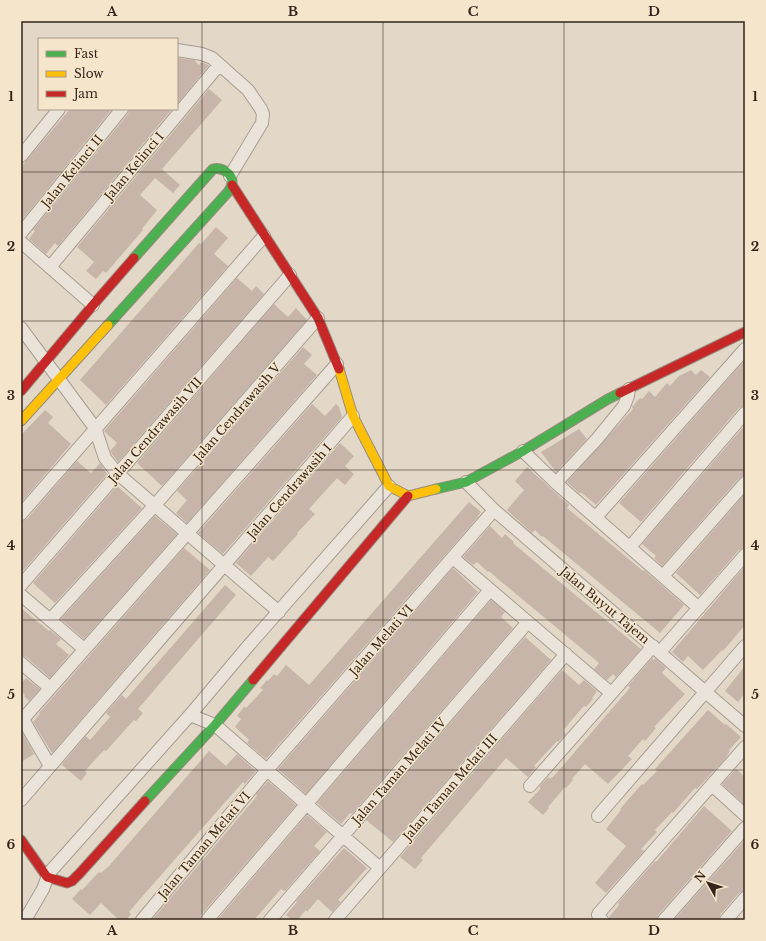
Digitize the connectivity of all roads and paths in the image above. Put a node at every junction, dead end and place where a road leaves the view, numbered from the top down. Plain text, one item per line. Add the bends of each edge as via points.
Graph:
1 (178, 50) edge
2 (219, 65) junction
3 (58, 110) edge
4 (121, 110) edge
5 (26, 143) edge
6 (21, 156) edge
7 (231, 180) junction
8 (21, 233) edge
9 (264, 236) junction
10 (21, 242) edge
11 (50, 267) junction
12 (290, 275) junction
13 (93, 305) junction
14 (318, 318) junction
15 (21, 328) edge
16 (745, 332) edge
17 (745, 349) edge
18 (47, 362) junction
19 (337, 364) junction
20 (59, 379) junction
21 (629, 389) junction
22 (21, 391) edge
23 (745, 413) edge
24 (353, 416) junction
25 (21, 421) edge
26 (95, 428) junction
27 (523, 451) junction
28 (117, 473) junction
29 (466, 482) junction
30 (556, 483) junction
31 (745, 483) edge
32 (389, 486) junction
33 (408, 496) junction
34 (155, 505) junction
35 (494, 510) junction
36 (21, 514) edge
37 (596, 517) junction
38 (186, 534) junction
39 (630, 547) junction
40 (745, 555) edge
41 (452, 558) junction
42 (224, 566) junction
43 (663, 576) junction
44 (21, 585) edge
45 (490, 590) junction
46 (21, 595) edge
47 (699, 608) junction
48 (279, 612) junction
49 (50, 620) junction
50 (528, 622) junction
51 (745, 646) edge
52 (84, 649) junction
53 (656, 649) junction
54 (566, 654) junction
55 (21, 663) edge
56 (50, 688) junction
57 (706, 692) junction
58 (612, 693) junction
59 (190, 715) junction
60 (22, 717) edge
61 (215, 725) junction
62 (745, 726) edge
63 (745, 747) edge
64 (50, 766) junction
65 (267, 770) junction
66 (712, 785) junction
67 (530, 786) dead end
68 (21, 800) edge
69 (306, 804) junction
70 (745, 815) edge
71 (598, 816) dead end
72 (745, 828) edge
73 (343, 836) junction
74 (21, 840) edge
75 (380, 868) junction
76 (47, 877) junction
77 (745, 898) edge
78 (26, 920) edge
79 (142, 920) edge
80 (207, 920) edge
81 (270, 920) edge
82 (335, 920) edge
83 (602, 920) edge
84 (664, 920) edge
85 (726, 920) edge

1 - 2 street via 202,54 212,58
2 - 7 street via 248,90 263,114 262,123
2 - 11 street, Jalan Kelinci I
3 - 5 street
4 - 8 street, Jalan Kelinci II
5 - 6 street
7 - 9 street
7 - 13 street via 221,169 213,169
7 - 20 street via 228,192
9 - 12 street
9 - 26 street
10 - 11 street
11 - 13 street
12 - 14 street
12 - 28 street, Jalan Cendrawasih VII
13 - 18 street
14 - 19 street
14 - 34 street, Jalan Cendrawasih V
15 - 18 street
16 - 21 street
17 - 37 street
18 - 20 street
18 - 22 street
19 - 24 street
19 - 38 street
20 - 25 street
20 - 26 street
21 - 27 street
21 - 30 street via 624,406
23 - 39 street
24 - 32 street
24 - 42 street, Jalan Cendrawasih I
26 - 28 street via 105,458
26 - 36 street
27 - 29 street
27 - 30 street
28 - 34 street
28 - 44 street, Jalan Cendrawasih VII
29 - 33 street
29 - 35 street, Jalan Buyut Tajem
30 - 37 street
31 - 43 street
32 - 33 street
32 - 48 street
33 - 61 street
34 - 38 street
34 - 49 street, Jalan Cendrawasih V
35 - 41 street, Jalan Melati VI
35 - 53 street, Jalan Buyut Tajem
37 - 39 street
38 - 42 street
38 - 52 street
39 - 43 street
40 - 47 street
41 - 45 street
41 - 65 street, Jalan Melati VI
42 - 48 street
42 - 64 street, Jalan Cendrawasih I
43 - 47 street
45 - 50 street
45 - 69 street
46 - 49 street
47 - 53 street
48 - 59 street
49 - 52 street
50 - 54 street
50 - 73 street, Jalan Taman Melati IV
51 - 57 street
52 - 56 street
53 - 57 street, Jalan Buyut Tajem
53 - 58 street
54 - 58 street
54 - 75 street, Jalan Taman Melati III
55 - 56 street
56 - 60 street
57 - 62 street, Jalan Buyut Tajem
57 - 71 street
58 - 67 street
59 - 61 street
59 - 76 street
60 - 64 street
61 - 65 street
61 - 76 street via 80,874 66,883
63 - 66 street
64 - 68 street, Jalan Cendrawasih I
65 - 69 street
65 - 79 street, Jalan Taman Melati VI
66 - 70 street
66 - 83 street via 599,913
69 - 73 street
69 - 80 street
72 - 84 street
73 - 75 street
73 - 81 street, Jalan Taman Melati IV
74 - 76 street
75 - 82 street, Jalan Taman Melati III
76 - 78 street
77 - 85 street

